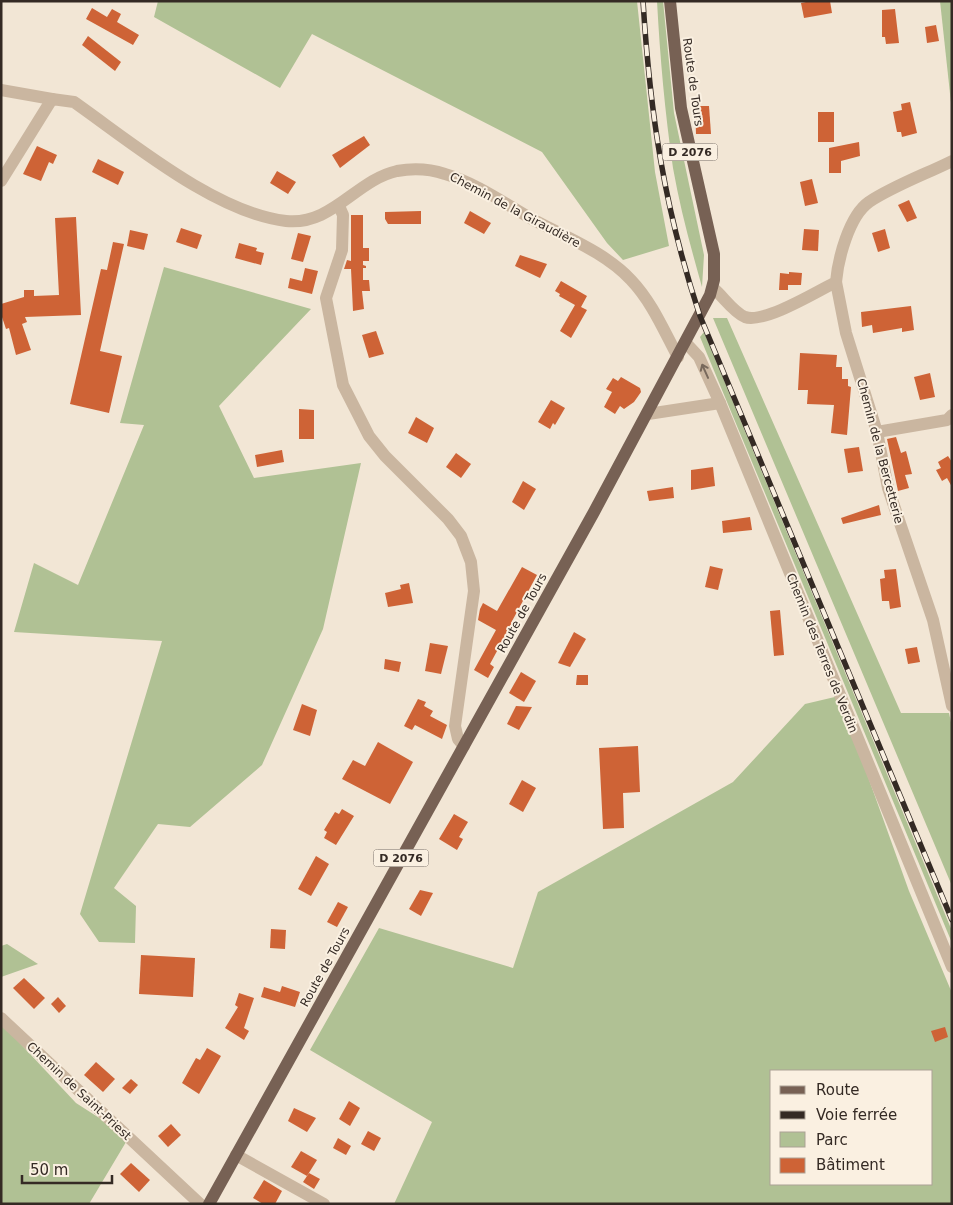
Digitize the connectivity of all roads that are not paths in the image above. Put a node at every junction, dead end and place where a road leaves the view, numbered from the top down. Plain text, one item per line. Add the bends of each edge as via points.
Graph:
1 (670, 1) edge
2 (1, 90) edge
3 (52, 99) junction
4 (952, 160) edge
5 (1, 181) edge
6 (339, 206) junction
7 (836, 282) junction
8 (713, 288) junction
9 (686, 342) junction
10 (678, 357) junction
11 (720, 403) junction
12 (648, 414) junction
13 (952, 414) edge
14 (876, 432) junction
15 (952, 706) edge
16 (464, 746) junction
17 (952, 967) edge
18 (1, 1018) edge
19 (236, 1155) junction
20 (200, 1204) edge
21 (209, 1204) edge
22 (324, 1204) edge

1 - 8 main road, Route de Tours / D 2076 via 681,108 713,248
2 - 3 street, Chemin de la Giraudière
3 - 5 street
3 - 6 street, Chemin de la Giraudière via 74,102 198,188 239,208 293,222 312,219
4 - 7 street via 868,203 847,236
6 - 10 street, Chemin de la Giraudière via 394,172 420,169 460,180 592,251 625,273 654,310
6 - 16 street via 343,214 342,250 326,298 343,385 369,436 448,519 461,536 471,562 474,591 455,726 458,739
7 - 8 street via 776,312 753,318 743,316
7 - 14 street, Chemin de la Bercetterie via 846,333
8 - 9 main road, Route de Tours / D 2076
9 - 10 main road, Route de Tours / D 2076
11 -> 9 street, Chemin des Terres de Verdin via 699,357
10 - 12 main road, Route de Tours / D 2076
11 - 12 street
11 - 17 street, Chemin des Terres de Verdin
12 - 16 main road, Route de Tours / D 2076
13 - 14 street via 947,420
14 - 15 street, Chemin de la Bercetterie via 890,496 933,620
16 - 19 main road, Route de Tours / D 2076
18 - 20 street, Chemin de Saint-Priest
19 - 21 main road, Route de Tours / D 2076
19 - 22 street

